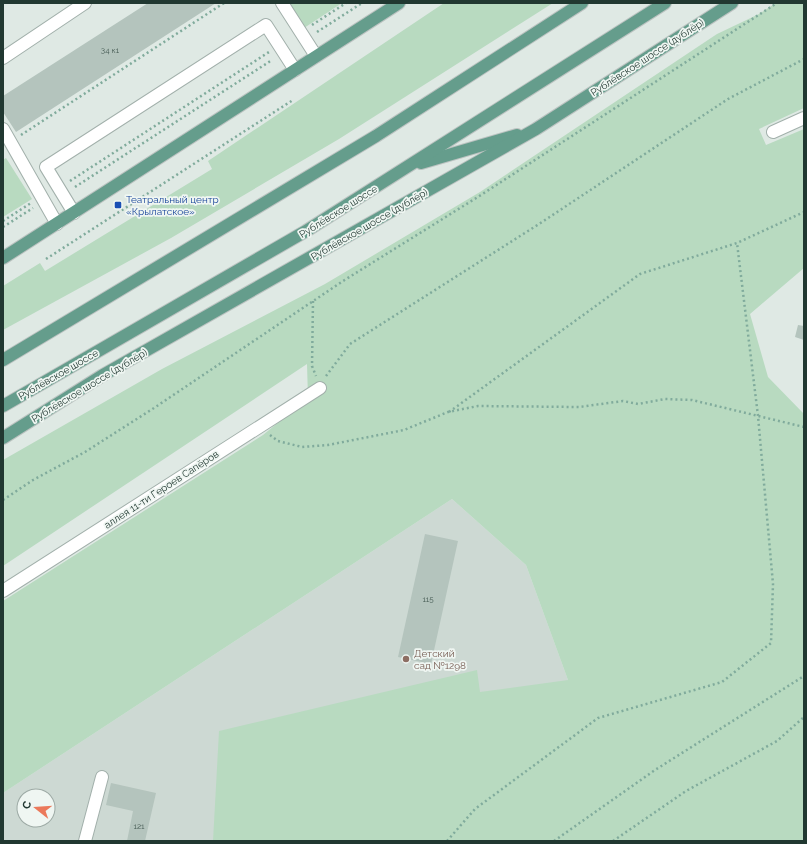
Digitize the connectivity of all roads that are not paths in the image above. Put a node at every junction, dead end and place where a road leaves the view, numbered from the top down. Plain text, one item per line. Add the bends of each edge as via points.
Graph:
1 (85, 3) edge
2 (282, 3) edge
3 (399, 3) edge
4 (582, 3) edge
5 (665, 3) edge
6 (732, 3) edge
7 (316, 56) junction
8 (3, 58) edge
9 (296, 70) junction
10 (804, 118) edge
11 (3, 129) edge
12 (536, 129) junction
13 (773, 132) dead end
14 (406, 167) junction
15 (74, 213) junction
16 (58, 224) junction
17 (3, 258) edge
18 (3, 360) edge
19 (320, 388) road end
20 (3, 406) edge
21 (3, 438) edge
22 (3, 591) edge
23 (102, 777) dead end
24 (85, 839) edge

1 - 8 street
2 - 7 street
3 - 7 main road
4 - 18 main road via 376,136
5 - 14 main road, Рублёвское шоссе
6 - 12 main road, Рублёвское шоссе (дублёр)
7 - 9 main road
9 - 15 main road
9 - 15 street via 266,25 259,29 46,167
10 - 13 street
11 - 16 street
12 - 14 main road
12 - 21 main road, Рублёвское шоссе (дублёр) via 103,375
14 - 20 main road, Рублёвское шоссе via 306,231
15 - 16 main road
16 - 17 main road
19 - 22 street, аллея 11-ти Героев Сапёров
23 - 24 street

